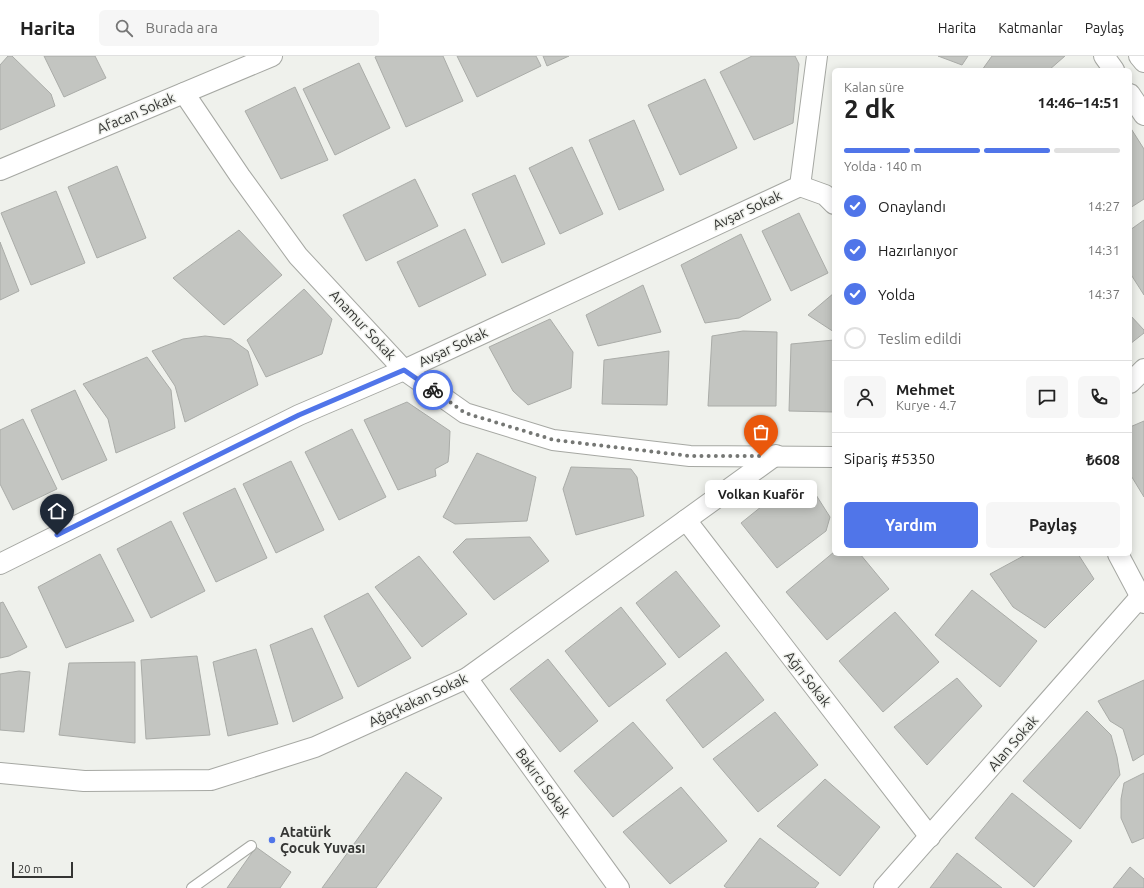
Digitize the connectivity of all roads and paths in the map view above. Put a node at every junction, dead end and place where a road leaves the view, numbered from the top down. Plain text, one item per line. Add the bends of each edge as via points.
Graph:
1 (272, 56) edge
2 (817, 56) edge
3 (1104, 56) edge
4 (1139, 56) edge
5 (1144, 62) edge
6 (1113, 68) edge
7 (184, 93) junction
8 (1132, 97) edge
9 (1144, 115) edge
10 (0, 170) edge
11 (800, 186) junction
12 (832, 202) edge
13 (1144, 369) edge
14 (404, 370) junction
15 (1132, 381) edge
16 (776, 455) junction
17 (832, 457) edge
18 (686, 520) junction
19 (1119, 556) edge
20 (0, 564) edge
21 (1142, 600) edge
22 (467, 678) junction
23 (0, 772) edge
24 (930, 837) junction
25 (251, 846) dead end
26 (192, 888) edge
27 (620, 888) edge
28 (884, 888) edge

1 - 7 street, Afacan Sokak
2 - 11 street, Avşar Sokak
3 - 6 street
4 - 5 street
7 - 10 street, Afacan Sokak
7 - 14 street, Anamur Sokak via 298,256
8 - 9 street
11 - 12 street, Avşar Sokak via 825,195
11 - 14 street, Avşar Sokak
13 - 15 street
14 - 16 street, Anamur Sokak via 465,413 554,440 690,456
14 - 20 street, Avşar Sokak via 299,415
16 - 17 street, Anamur Sokak
16 - 18 street, Ağaçkakan Sokak
18 - 22 street, Ağaçkakan Sokak
18 - 24 street, Ağrı Sokak
19 - 21 street
21 - 24 street, Alan Sokak
22 - 23 street, Ağaçkakan Sokak via 315,747 211,780 84,782
22 - 27 street, Bakırcı Sokak
24 - 28 street, Alan Sokak
25 - 26 lane

